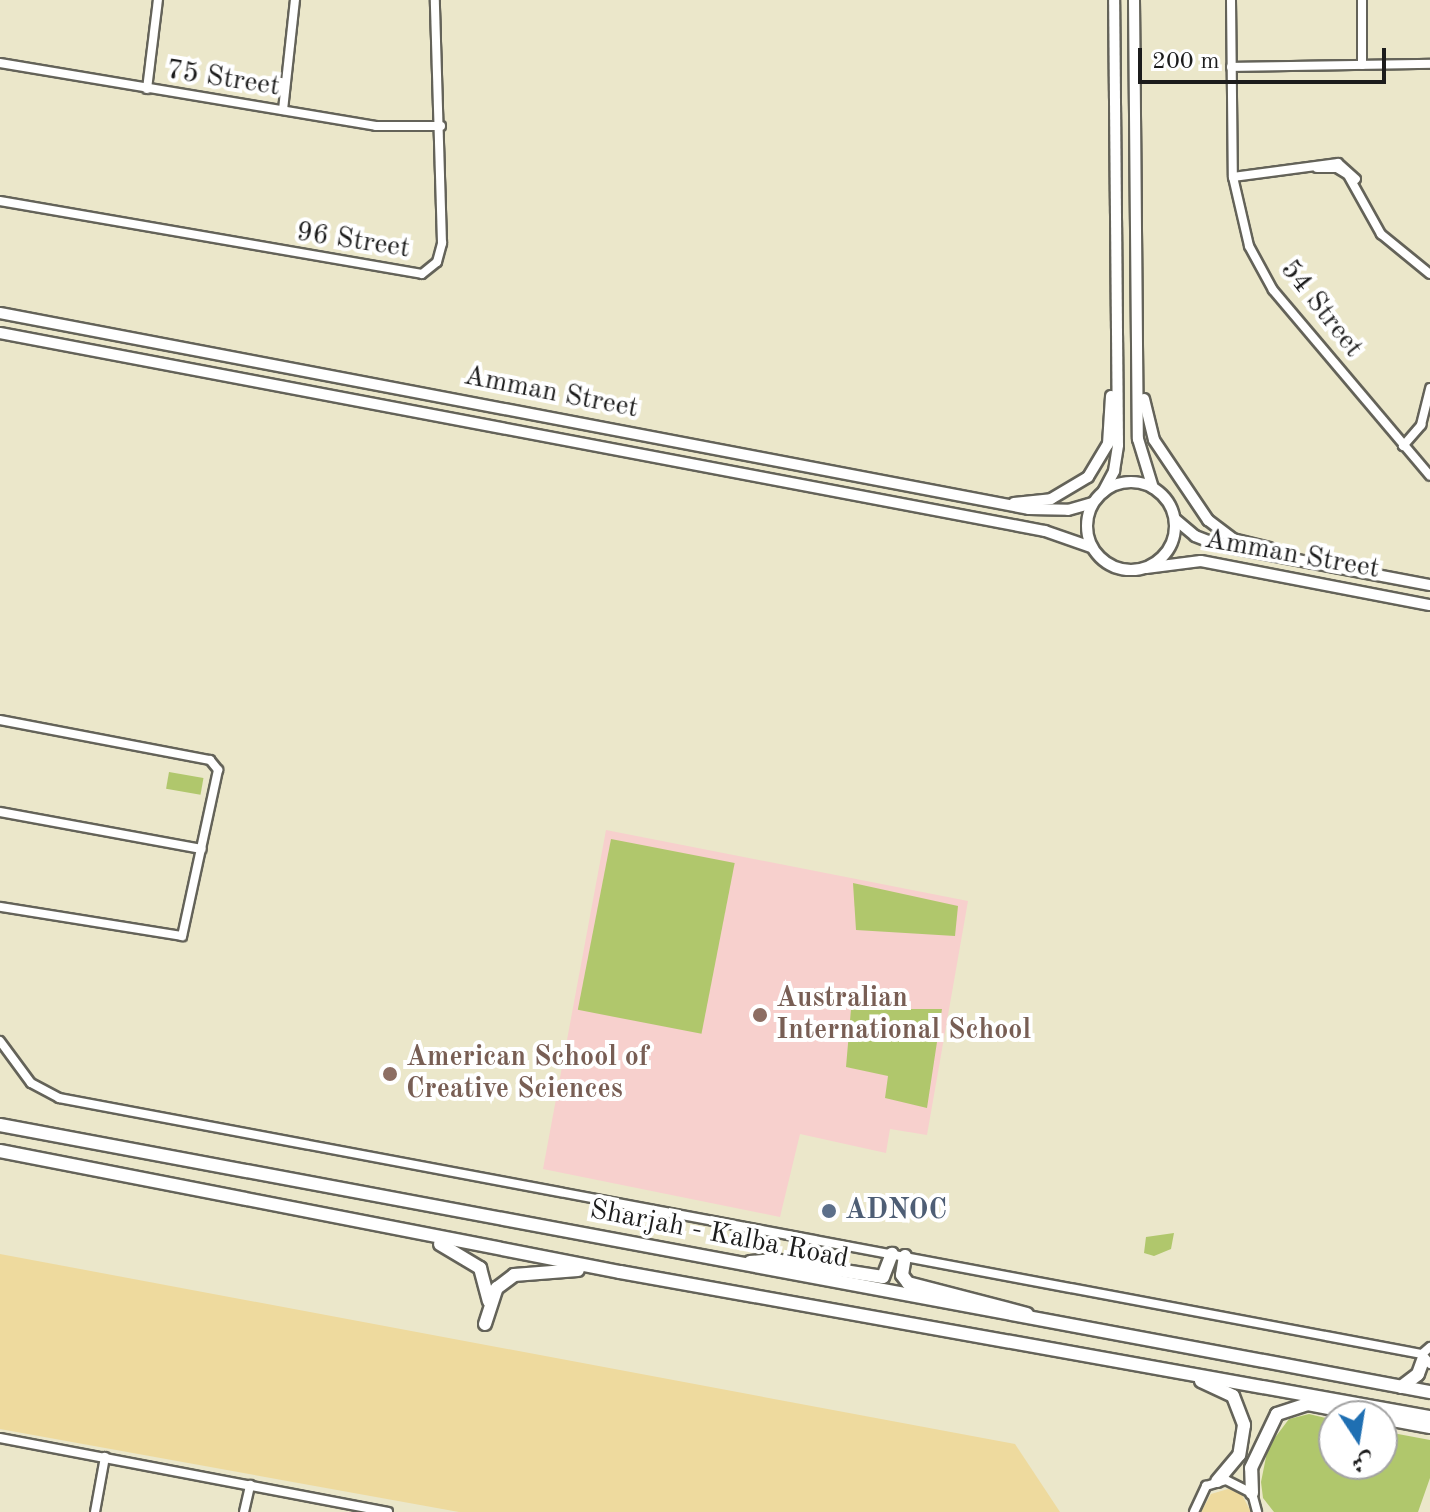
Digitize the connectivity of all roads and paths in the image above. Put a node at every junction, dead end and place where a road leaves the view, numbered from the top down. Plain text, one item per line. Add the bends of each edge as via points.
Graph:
1 (158, 0) edge
2 (295, 0) edge
3 (435, 0) edge
4 (1114, 0) edge
5 (1134, 0) edge
6 (1231, 0) edge
7 (1362, 0) edge
8 (0, 63) edge
9 (1430, 64) edge
10 (1362, 65) junction
11 (1231, 67) junction
12 (147, 89) junction
13 (283, 110) junction
14 (441, 126) junction
15 (1233, 177) junction
16 (0, 201) edge
17 (1430, 274) edge
18 (0, 313) edge
19 (0, 333) edge
20 (1137, 368) junction
21 (1117, 379) junction
22 (1430, 388) edge
23 (1403, 446) junction
24 (1430, 476) edge
25 (1153, 488) junction
26 (1103, 492) junction
27 (1093, 503) junction
28 (1008, 504) junction
29 (1175, 519) junction
30 (1091, 547) junction
31 (1288, 558) junction
32 (1146, 568) junction
33 (1430, 585) edge
34 (1430, 605) edge
35 (0, 720) edge
36 (0, 812) edge
37 (202, 849) junction
38 (0, 907) edge
39 (0, 1041) edge
40 (0, 1125) edge
41 (0, 1151) edge
42 (407, 1232) junction
43 (898, 1255) junction
44 (742, 1264) junction
45 (620, 1272) junction
46 (489, 1304) junction
47 (1037, 1320) junction
48 (485, 1324) dead end
49 (964, 1330) junction
50 (1430, 1347) edge
51 (1425, 1359) edge
52 (1401, 1387) junction
53 (1430, 1392) edge
54 (1318, 1406) edge
55 (1430, 1417) edge
56 (1398, 1421) edge
57 (1430, 1427) edge
58 (0, 1438) edge
59 (105, 1457) junction
60 (1217, 1481) junction
61 (250, 1485) junction
62 (335, 1502) junction
63 (1257, 1505) edge
64 (95, 1512) edge
65 (244, 1512) edge
66 (333, 1512) edge
67 (388, 1512) edge
68 (1194, 1512) edge

1 - 12 street
2 - 13 street
3 - 14 street, 96 Street
4 - 21 main road
5 - 20 main road
6 - 11 street, 54 Street
7 - 10 street
8 - 12 street, 75 Street
9 - 10 street
10 - 11 street
11 - 15 street, 54 Street
12 - 13 street, 75 Street
13 - 14 street, 75 Street via 376,126
14 - 16 street, 96 Street via 441,252 431,269 412,276
15 - 17 street via 1317,168 1343,171 1390,244
15 - 23 street, 54 Street via 1242,229 1268,283
18 - 28 main road, Amman Street
19 - 30 main road, Amman Street via 1045,531
20 - 25 main road via 1138,449
20 - 31 main road via 1143,377 1150,433 1208,520 1233,539
21 - 26 main road via 1118,454
21 - 28 main road via 1108,444 1088,477 1051,499
22 - 23 street via 1421,425
23 - 24 street, 54 Street
25 - 26 main road via 1127,482
25 - 29 main road
26 - 27 main road
27 - 28 main road, Amman Street via 1055,511
27 - 30 main road via 1086,525
29 - 31 main road, Amman Street via 1211,543
29 - 32 main road via 1170,549
30 - 32 main road via 1116,568
31 - 33 main road, Amman Street
32 - 34 main road, Amman Street via 1201,561
35 - 37 street via 213,761 218,770
36 - 37 street
37 - 38 street via 187,931 179,938
39 - 43 street via 31,1083 59,1098
40 - 44 highway, Sharjah - Kalba Road
41 - 42 highway, Sharjah - Kalba Road
42 - 45 highway, Sharjah - Kalba Road
42 - 46 highway via 456,1251 480,1268
43 - 44 highway via 883,1277 774,1260
43 - 47 highway via 908,1283 1007,1305
43 - 51 street
44 - 47 highway, Sharjah - Kalba Road
45 - 46 highway via 532,1270 504,1281
45 - 49 highway, Sharjah - Kalba Road
46 - 48 highway
47 - 52 highway, Sharjah - Kalba Road
49 - 55 highway, Sharjah - Kalba Road
49 - 60 highway via 1218,1385 1239,1406 1244,1435 1234,1465
50 - 51 street
51 - 52 highway via 1418,1374
52 - 53 highway, Sharjah - Kalba Road
54 - 63 highway via 1277,1414 1254,1460
56 - 57 highway
58 - 59 street
59 - 61 street
59 - 64 street
60 - 63 street via 1236,1481
60 - 68 street via 1200,1493
61 - 62 street
61 - 65 street
62 - 66 street
62 - 67 street

